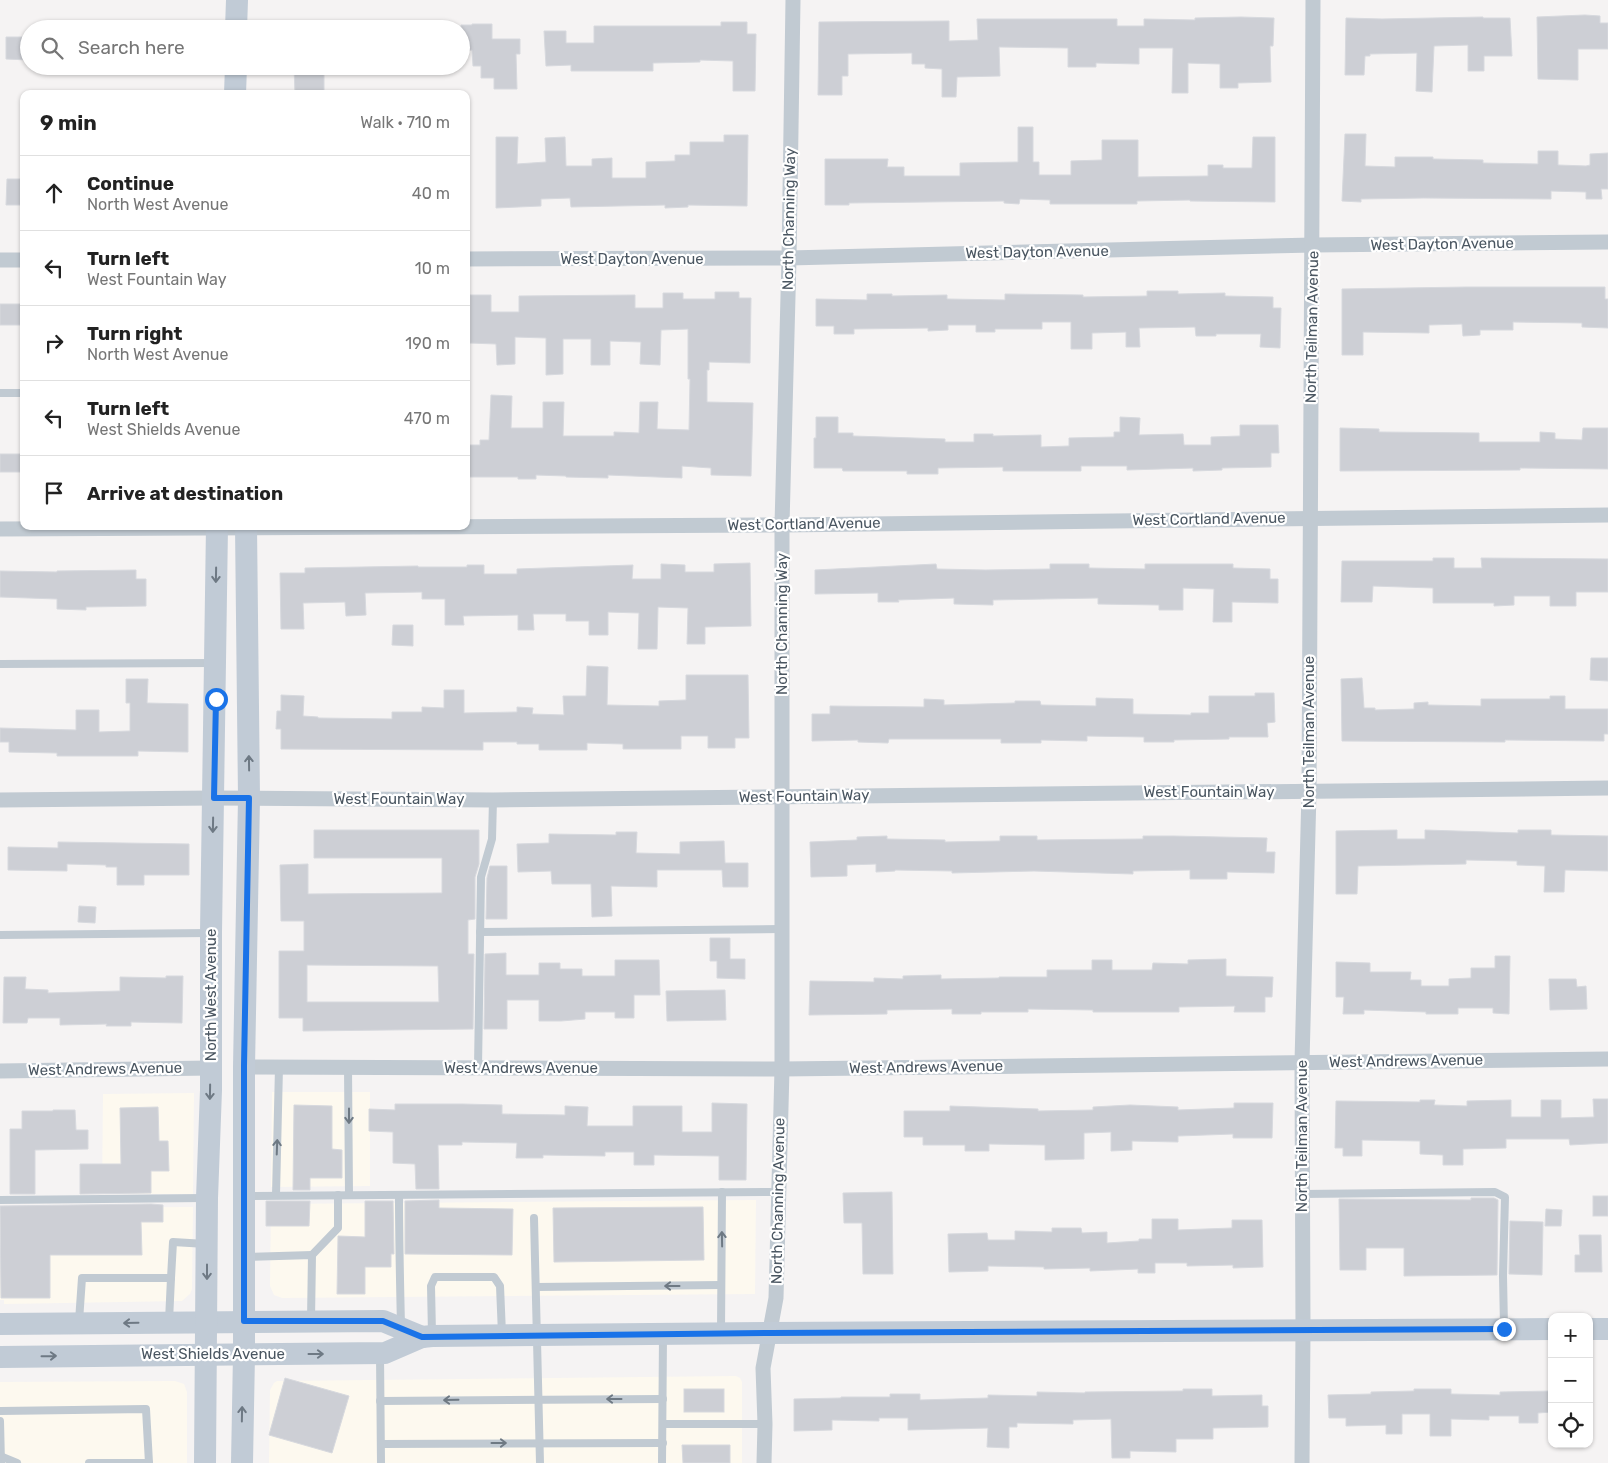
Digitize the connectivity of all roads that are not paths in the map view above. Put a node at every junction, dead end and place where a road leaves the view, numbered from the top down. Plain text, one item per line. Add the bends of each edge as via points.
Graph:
1 (237, 0) edge
2 (793, 0) edge
3 (1313, 0) edge
4 (236, 20) edge
5 (236, 75) edge
6 (235, 90) edge
7 (1608, 242) edge
8 (1313, 245) junction
9 (789, 258) junction
10 (0, 260) edge
11 (20, 260) edge
12 (470, 260) edge
13 (0, 393) edge
14 (20, 393) edge
15 (1608, 515) edge
16 (1310, 518) junction
17 (782, 524) junction
18 (470, 526) edge
19 (0, 529) edge
20 (20, 529) edge
21 (217, 530) edge
22 (246, 530) edge
23 (216, 663) junction
24 (0, 664) edge
25 (1608, 788) edge
26 (1309, 792) junction
27 (782, 796) junction
28 (214, 798) junction
29 (249, 798) junction
30 (0, 800) edge
31 (492, 800) junction
32 (781, 929) junction
33 (211, 932) junction
34 (480, 932) junction
35 (0, 935) edge
36 (1608, 1059) edge
37 (1302, 1062) junction
38 (244, 1066) junction
39 (279, 1066) junction
40 (348, 1067) junction
41 (478, 1067) junction
42 (211, 1068) junction
43 (782, 1069) junction
44 (0, 1071) edge
45 (722, 1192) junction
46 (778, 1192) junction
47 (1302, 1194) junction
48 (338, 1195) junction
49 (349, 1195) junction
50 (399, 1195) junction
51 (244, 1196) junction
52 (276, 1196) junction
53 (207, 1198) junction
54 (0, 1200) edge
55 (534, 1218) dead end
56 (207, 1244) junction
57 (312, 1256) junction
58 (244, 1257) junction
59 (171, 1278) junction
60 (721, 1285) junction
61 (536, 1287) junction
62 (207, 1321) junction
63 (244, 1321) junction
64 (311, 1321) junction
65 (169, 1322) junction
66 (78, 1323) junction
67 (0, 1324) edge
68 (401, 1328) junction
69 (1504, 1329) junction
70 (1548, 1329) edge
71 (1593, 1329) edge
72 (1608, 1329) edge
73 (1303, 1330) junction
74 (721, 1333) junction
75 (770, 1333) junction
76 (663, 1334) junction
77 (427, 1336) junction
78 (502, 1336) junction
79 (537, 1336) junction
80 (380, 1353) junction
81 (206, 1354) junction
82 (244, 1354) junction
83 (0, 1357) edge
84 (662, 1399) junction
85 (538, 1400) junction
86 (380, 1401) junction
87 (0, 1411) edge
88 (0, 1421) edge
89 (662, 1424) junction
90 (765, 1424) junction
91 (540, 1443) junction
92 (662, 1443) junction
93 (381, 1444) junction
94 (1, 1459) edge
95 (17, 1463) edge
96 (89, 1463) edge
97 (148, 1463) edge
98 (206, 1463) edge
99 (242, 1463) edge
100 (381, 1463) edge
101 (540, 1463) edge
102 (662, 1463) edge
103 (764, 1463) edge
104 (1302, 1463) edge

1 - 4 main road
2 - 9 street, North Channing Way
3 - 8 street, North Teilman Avenue
5 - 6 main road
7 - 8 street, West Dayton Avenue
8 - 9 street, West Dayton Avenue
8 - 16 street, North Teilman Avenue
9 - 12 street, West Dayton Avenue
9 - 17 street, North Channing Way
10 - 11 street
13 - 14 lane
15 - 16 street, West Cortland Avenue
16 - 17 street, West Cortland Avenue
16 - 26 street, North Teilman Avenue
17 - 18 street, West Cortland Avenue
17 - 27 street, North Channing Way
19 - 20 street, West Cortland Avenue
21 -> 23 main road, North West Avenue
29 -> 22 main road
23 - 24 lane
23 - 28 main road, North West Avenue
25 - 26 street, West Fountain Way
26 - 27 street, West Fountain Way
26 - 37 street, North Teilman Avenue
27 - 31 street, West Fountain Way
27 - 32 street, North Channing Way
28 - 29 street, West Fountain Way
28 - 30 street, West Fountain Way
28 -> 33 main road, North West Avenue
29 - 31 street, West Fountain Way
29 - 38 main road
31 - 34 lane via 492,839 481,877
32 - 34 lane
32 - 43 street, North Channing Way
33 - 35 lane
33 - 42 main road, North West Avenue
34 - 41 lane
36 - 37 street, West Andrews Avenue
37 - 43 street, West Andrews Avenue
37 - 47 street, North Teilman Avenue
38 - 39 street, West Andrews Avenue
38 - 51 main road
39 - 40 street, West Andrews Avenue
52 -> 39 lane
40 - 41 street, West Andrews Avenue
40 -> 49 lane
41 - 43 street, West Andrews Avenue
42 - 44 street, West Andrews Avenue
42 -> 53 main road, North West Avenue
43 - 46 street, North Channing Avenue
45 - 46 lane
45 - 50 lane
60 -> 45 lane
46 - 75 street, North Channing Avenue via 776,1298
47 - 69 lane via 1495,1192 1504,1197
47 - 73 street, North Teilman Avenue
48 - 49 lane
48 - 52 lane
48 - 57 lane via 338,1228
49 - 50 lane
50 - 68 lane
51 - 52 lane
51 - 58 main road
53 - 54 lane
53 - 56 main road, North West Avenue
55 - 61 lane
56 - 59 lane via 173,1242
56 -> 62 main road, North West Avenue
57 - 58 lane
57 - 64 lane
58 - 63 main road
59 - 65 lane
59 - 66 lane via 82,1278
60 -> 61 lane
60 - 74 lane
61 - 79 lane
62 - 63 main road, West Shields Avenue
62 - 65 main road, West Shields Avenue
62 - 81 main road, North West Avenue
63 - 64 main road, West Shields Avenue
63 - 82 main road
64 - 68 main road, West Shields Avenue via 383,1321
65 -> 66 main road, West Shields Avenue
66 - 67 main road, West Shields Avenue
68 - 77 main road, West Shields Avenue
69 - 70 main road, West Shields Avenue
69 - 73 main road, West Shields Avenue
71 - 72 main road
73 - 75 main road, West Shields Avenue
73 - 104 street, North Teilman Avenue
74 - 75 main road, West Shields Avenue
74 - 76 main road, West Shields Avenue
75 - 90 street via 763,1368
76 - 79 main road, West Shields Avenue
76 - 84 lane
77 - 78 main road, West Shields Avenue
77 - 78 lane via 431,1286 435,1277 494,1277 500,1286
77 - 80 main road, West Shields Avenue
78 - 79 main road, West Shields Avenue
79 - 85 lane
82 -> 80 main road, West Shields Avenue
80 - 86 lane
81 - 82 main road, West Shields Avenue
83 -> 81 main road, West Shields Avenue
81 - 98 main road, North West Avenue
99 -> 82 main road
84 -> 85 lane
84 - 89 lane
85 -> 86 lane
85 - 91 lane
86 - 93 lane
87 - 97 lane via 146,1410
88 - 94 lane
89 - 90 lane
89 - 92 lane
90 - 103 street
91 - 92 lane
93 -> 91 lane
91 - 101 lane
92 - 102 lane
93 - 100 lane
94 - 95 lane
96 - 97 lane

